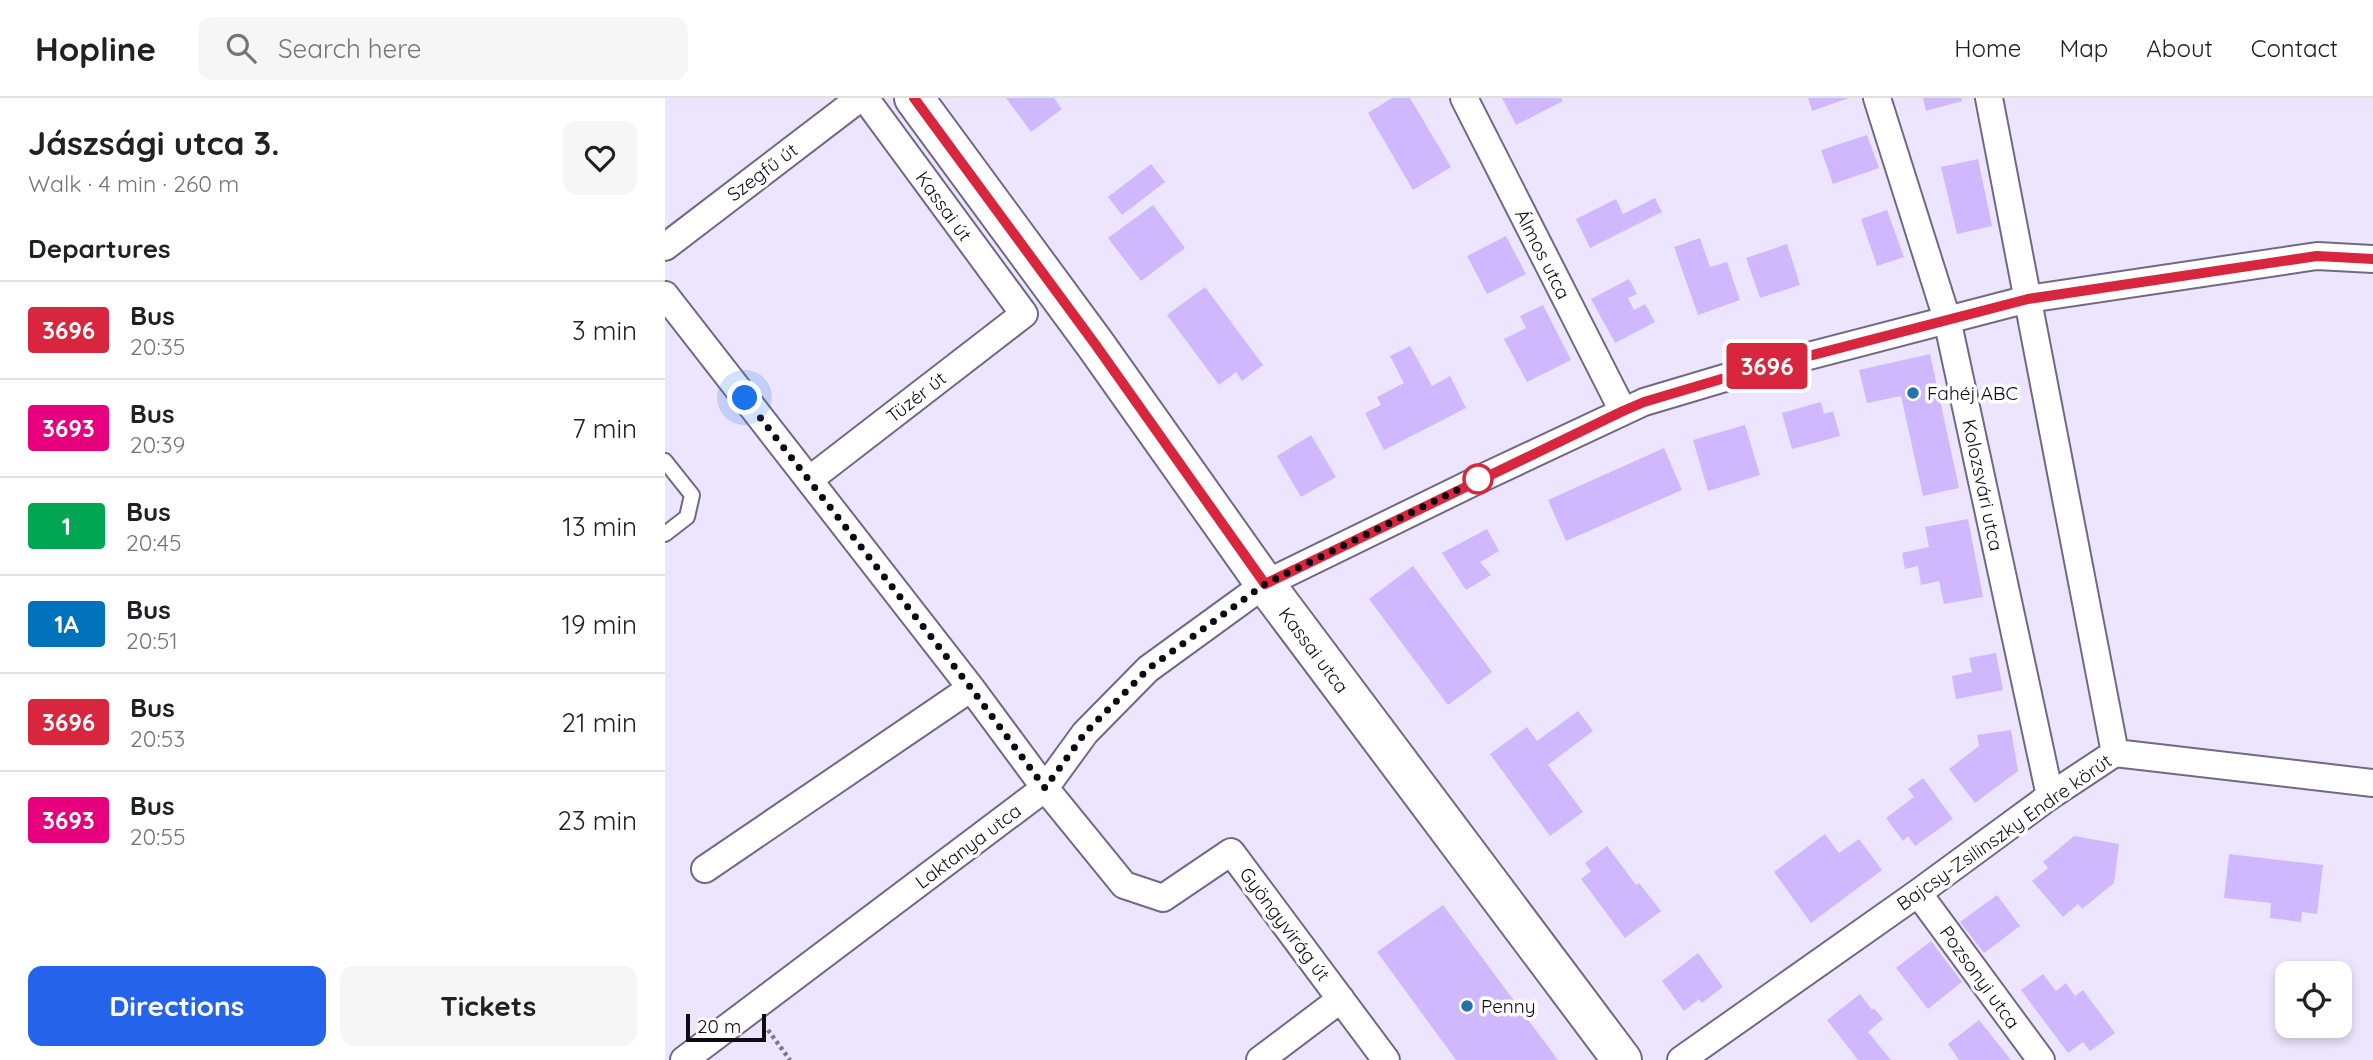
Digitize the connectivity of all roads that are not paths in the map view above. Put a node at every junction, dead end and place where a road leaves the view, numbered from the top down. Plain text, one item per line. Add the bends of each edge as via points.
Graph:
1 (862, 98) edge
2 (914, 98) edge
3 (1464, 98) edge
4 (1877, 98) edge
5 (1989, 98) edge
6 (665, 247) edge
7 (2373, 259) edge
8 (665, 295) edge
9 (2028, 299) junction
10 (1024, 314) joint
11 (1947, 319) junction
12 (1623, 411) junction
13 (665, 461) edge
14 (809, 480) junction
15 (665, 534) edge
16 (1265, 584) junction
17 (971, 688) junction
18 (2115, 752) junction
19 (2373, 783) edge
20 (1045, 788) junction
21 (2049, 796) junction
22 (705, 869) dead end
23 (1918, 893) junction
24 (1341, 999) junction
25 (684, 1060) edge
26 (1260, 1060) edge
27 (1386, 1060) edge
28 (1622, 1060) edge
29 (1681, 1060) edge
30 (2041, 1060) edge

1 - 6 street, Szegfű út
1 - 10 street, Kassai út
2 - 16 main road, Kassai utca
3 - 12 street, Álmos utca
4 - 11 street, Kolozsvári utca
5 - 9 street
7 - 9 street, Laktanya utca via 2317,256
8 - 14 street
9 - 11 street, Laktanya utca
9 - 18 street
10 - 14 street, Tüzér út
11 - 12 street, Laktanya utca via 1728,377
11 - 21 street, Kolozsvári utca
12 - 16 street, Laktanya utca
13 - 15 lane via 692,495 687,517
14 - 17 street
16 - 20 street, Laktanya utca via 1148,669 1085,733
16 - 28 main road, Kassai utca
17 - 20 street
17 - 22 street
18 - 19 street, Bajcsy-Zsilinszky Endre körút
18 - 21 street, Bajcsy-Zsilinszky Endre körút
20 - 24 street, Gyöngyvirág út via 1123,885 1163,898 1231,852
20 - 25 street, Laktanya utca
21 - 23 street, Bajcsy-Zsilinszky Endre körút
23 - 29 street, Bajcsy-Zsilinszky Endre körút
23 - 30 street, Pozsonyi utca
24 - 26 street
24 - 27 street, Gyöngyvirág út

